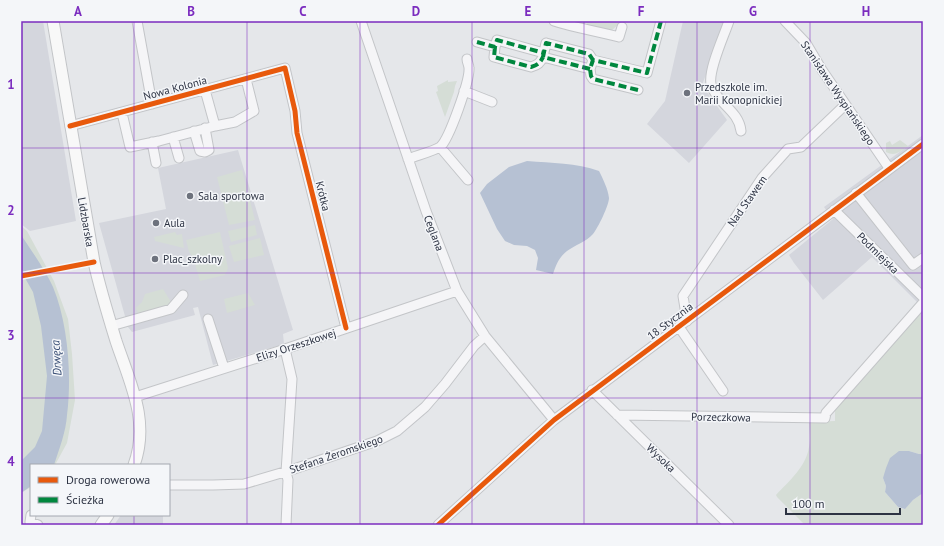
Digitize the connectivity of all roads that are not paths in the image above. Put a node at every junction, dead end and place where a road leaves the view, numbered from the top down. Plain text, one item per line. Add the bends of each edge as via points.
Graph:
1 (53, 21) edge
2 (137, 21) edge
3 (361, 21) edge
4 (554, 21) edge
5 (661, 21) edge
6 (729, 21) edge
7 (785, 21) edge
8 (622, 27) dead end
9 (477, 42) dead end
10 (495, 47) junction
11 (543, 55) junction
12 (466, 59) dead end
13 (592, 65) junction
14 (285, 68) joint
15 (246, 79) junction
16 (205, 90) junction
17 (638, 90) dead end
18 (464, 91) junction
19 (492, 102) dead end
20 (152, 104) junction
21 (846, 105) junction
22 (122, 112) junction
23 (70, 126) junction
24 (215, 126) junction
25 (205, 128) junction
26 (194, 131) junction
27 (741, 131) dead end
28 (173, 137) junction
29 (152, 142) junction
30 (923, 144) edge
31 (440, 147) junction
32 (179, 158) dead end
33 (408, 159) junction
34 (156, 163) dead end
35 (889, 168) junction
36 (468, 180) dead end
37 (856, 193) junction
38 (834, 210) junction
39 (923, 258) edge
40 (457, 290) junction
41 (184, 295) dead end
42 (923, 297) edge
43 (923, 303) edge
44 (208, 319) dead end
45 (687, 321) junction
46 (111, 326) junction
47 (679, 327) junction
48 (346, 328) junction
49 (485, 336) junction
50 (285, 349) junction
51 (224, 368) junction
52 (592, 390) junction
53 (723, 391) dead end
54 (135, 397) junction
55 (617, 415) junction
56 (554, 420) junction
57 (134, 464) edge
58 (286, 472) junction
59 (170, 485) edge
60 (31, 516) edge
61 (107, 516) edge
62 (38, 525) edge
63 (101, 525) edge
64 (286, 525) edge
65 (438, 525) edge
66 (729, 525) edge

1 - 23 main road, Lidzbarska
2 - 20 street, Nowa Kolonia
3 - 33 street, Ceglana
4 - 8 street via 619,37
5 - 13 street via 647,73
6 - 27 street via 715,60 711,84 736,117
7 - 21 street, Stanisława Wyspiańskiego via 806,43
9 - 10 street
10 - 11 street via 497,40
10 - 11 street via 494,57 531,67 537,66
11 - 13 street
11 - 13 street via 546,43 589,54
12 - 18 street via 469,69
13 - 17 street via 590,76 597,81
14 - 15 street, Nowa Kolonia
14 - 48 street, Krótka via 295,111 297,133
15 - 16 street, Nowa Kolonia
15 - 24 street via 254,112 235,122
16 - 20 street, Nowa Kolonia
16 - 24 street
18 - 19 street
18 - 31 street via 452,127
20 - 22 street, Nowa Kolonia
21 - 35 street, Stanisława Wyspiańskiego
21 - 45 street, Nad Stawem via 800,147 788,149 762,178 684,296
22 - 23 street, Nowa Kolonia
22 - 29 street via 130,147
23 - 46 main road, Lidzbarska via 94,262
24 - 25 street
25 - 26 street
25 - 26 street via 210,150 205,152 200,151
26 - 28 street
28 - 29 street
28 - 32 street
29 - 34 street
30 - 35 street, 18 Stycznia
31 - 33 street
31 - 36 street
33 - 40 street, Ceglana
35 - 37 street, 18 Stycznia
37 - 38 street, 18 Stycznia
37 - 39 street via 913,265
38 - 42 street, Podmiejska
38 - 45 street, 18 Stycznia
40 - 48 street, Elizy Orzeszkowej
40 - 49 street, Ceglana
41 - 46 street via 171,309
43 - 55 street, Porzeczkowa via 826,413 825,418
44 - 51 street
45 - 47 street, 18 Stycznia
46 - 54 main road, Lidzbarska
47 - 52 street, 18 Stycznia
47 - 53 street
48 - 50 street, Elizy Orzeszkowej
49 - 56 street, Ceglana
49 - 58 street, Stefana Żeromskiego via 425,407 397,431 377,442
50 - 51 street, Elizy Orzeszkowej
50 - 58 street via 292,379
51 - 54 street, Elizy Orzeszkowej
52 - 55 street, Wysoka
52 - 56 street, 18 Stycznia
54 - 57 main road, Lidzbarska via 141,436
55 - 66 street, Wysoka
56 - 65 street, 18 Stycznia
58 - 59 street, Stefana Żeromskiego via 244,484
58 - 64 street
60 - 62 street via 30,522
61 - 63 main road

